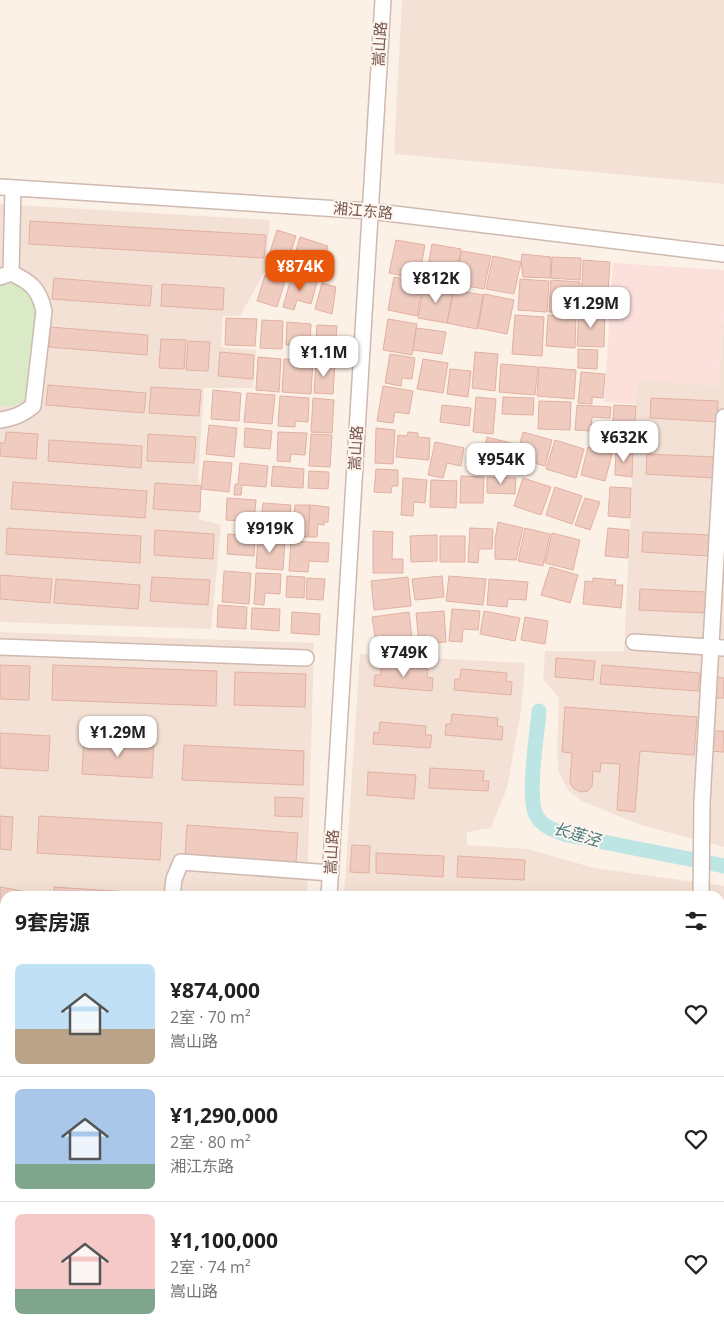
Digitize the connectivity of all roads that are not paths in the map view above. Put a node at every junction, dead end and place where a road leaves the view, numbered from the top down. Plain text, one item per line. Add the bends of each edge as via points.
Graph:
1 (383, 0) edge
2 (6, 187) edge
3 (370, 211) junction
4 (724, 254) edge
5 (5, 275) edge
6 (724, 417) edge
7 (0, 420) edge
8 (723, 452) edge
9 (634, 642) dead end
10 (0, 647) edge
11 (718, 648) edge
12 (306, 658) dead end
13 (331, 873) junction
14 (701, 890) edge
15 (173, 891) edge
16 (329, 891) edge

1 - 3 street, 嵩山路
2 - 3 street, 湘江东路
2 - 5 street
3 - 4 street, 湘江东路
3 - 13 street, 嵩山路
5 - 7 street via 24,279 32,286 40,296 44,311 33,406 13,418
6 - 8 street
8 - 11 street
9 - 11 street
10 - 12 street
11 - 14 street via 702,802
13 - 15 street via 182,862
13 - 16 street, 嵩山路

